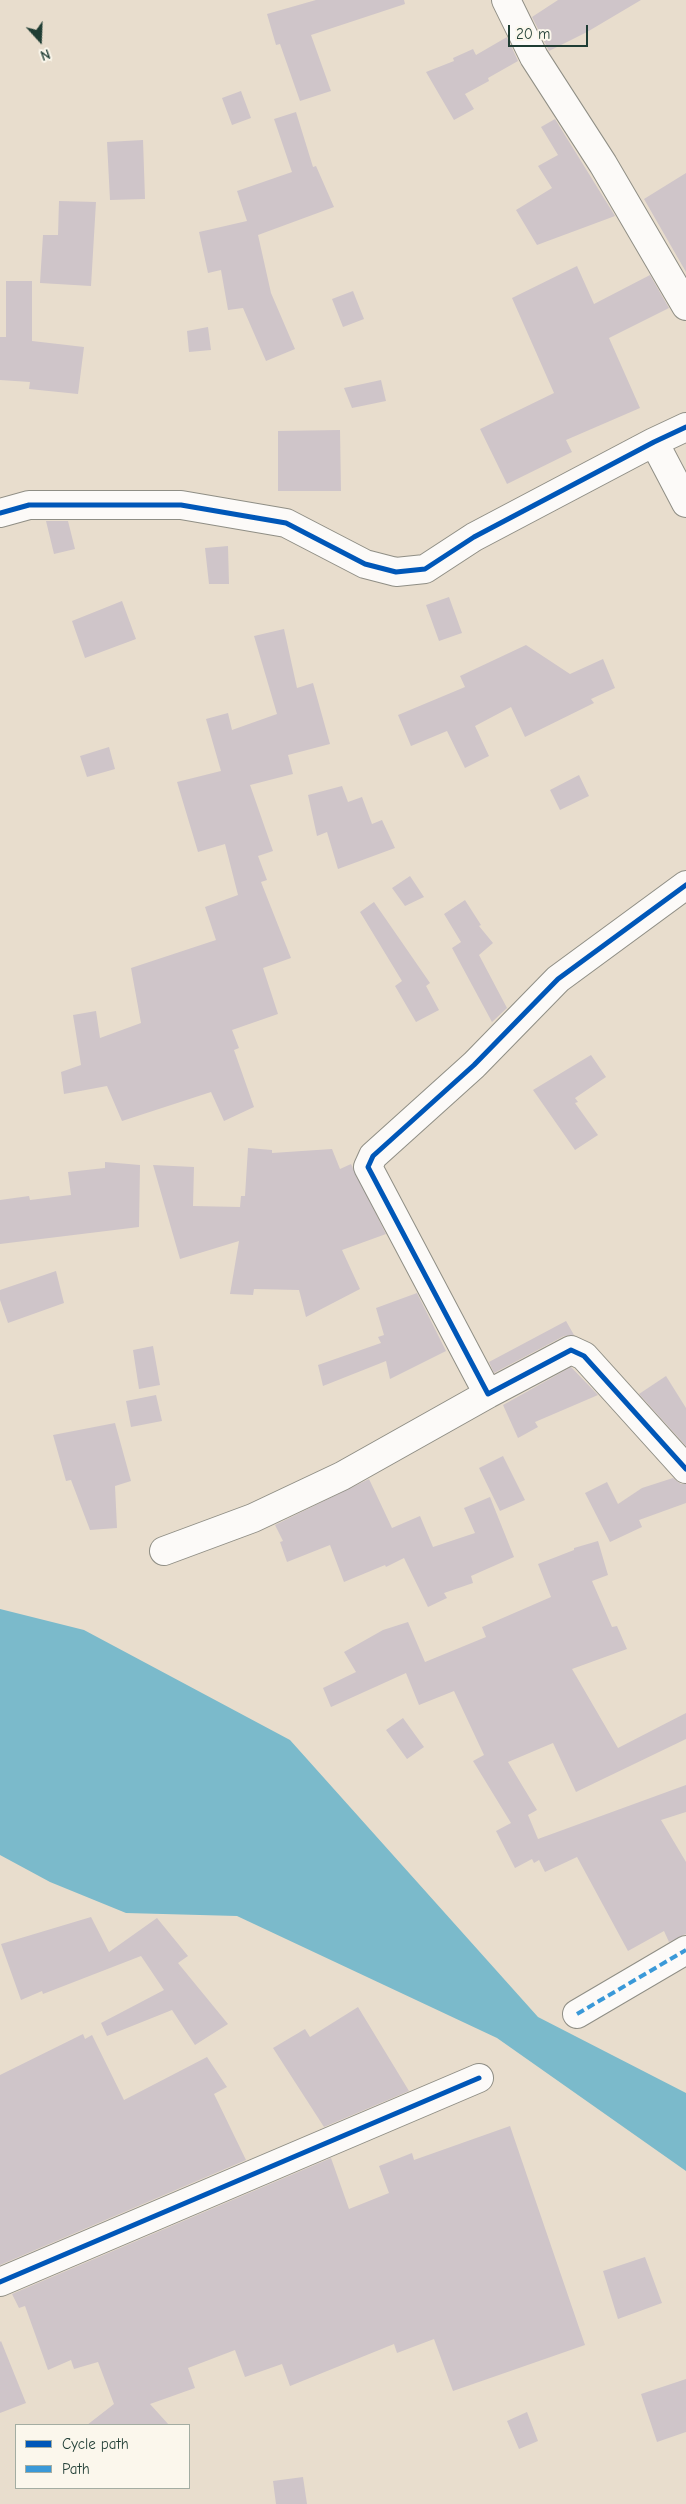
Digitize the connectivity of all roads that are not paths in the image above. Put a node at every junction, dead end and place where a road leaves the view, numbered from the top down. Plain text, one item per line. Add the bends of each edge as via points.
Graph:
1 (506, 0) edge
2 (686, 306) edge
3 (686, 427) edge
4 (654, 442) junction
5 (686, 504) edge
6 (0, 513) edge
7 (686, 885) edge
8 (488, 1394) junction
9 (686, 1469) edge
10 (164, 1551) dead end
11 (686, 1950) edge
12 (577, 2014) dead end
13 (479, 2078) dead end
14 (0, 2282) edge

1 - 2 street via 534,57 598,157
3 - 4 street
4 - 5 street
4 - 6 street via 474,537 425,569 396,572 365,564 286,523 181,505 29,505
7 - 8 street via 558,979 474,1065 373,1156 368,1167
8 - 9 street via 571,1350 584,1356
8 - 10 street via 342,1476 253,1518
11 - 12 street
13 - 14 street

